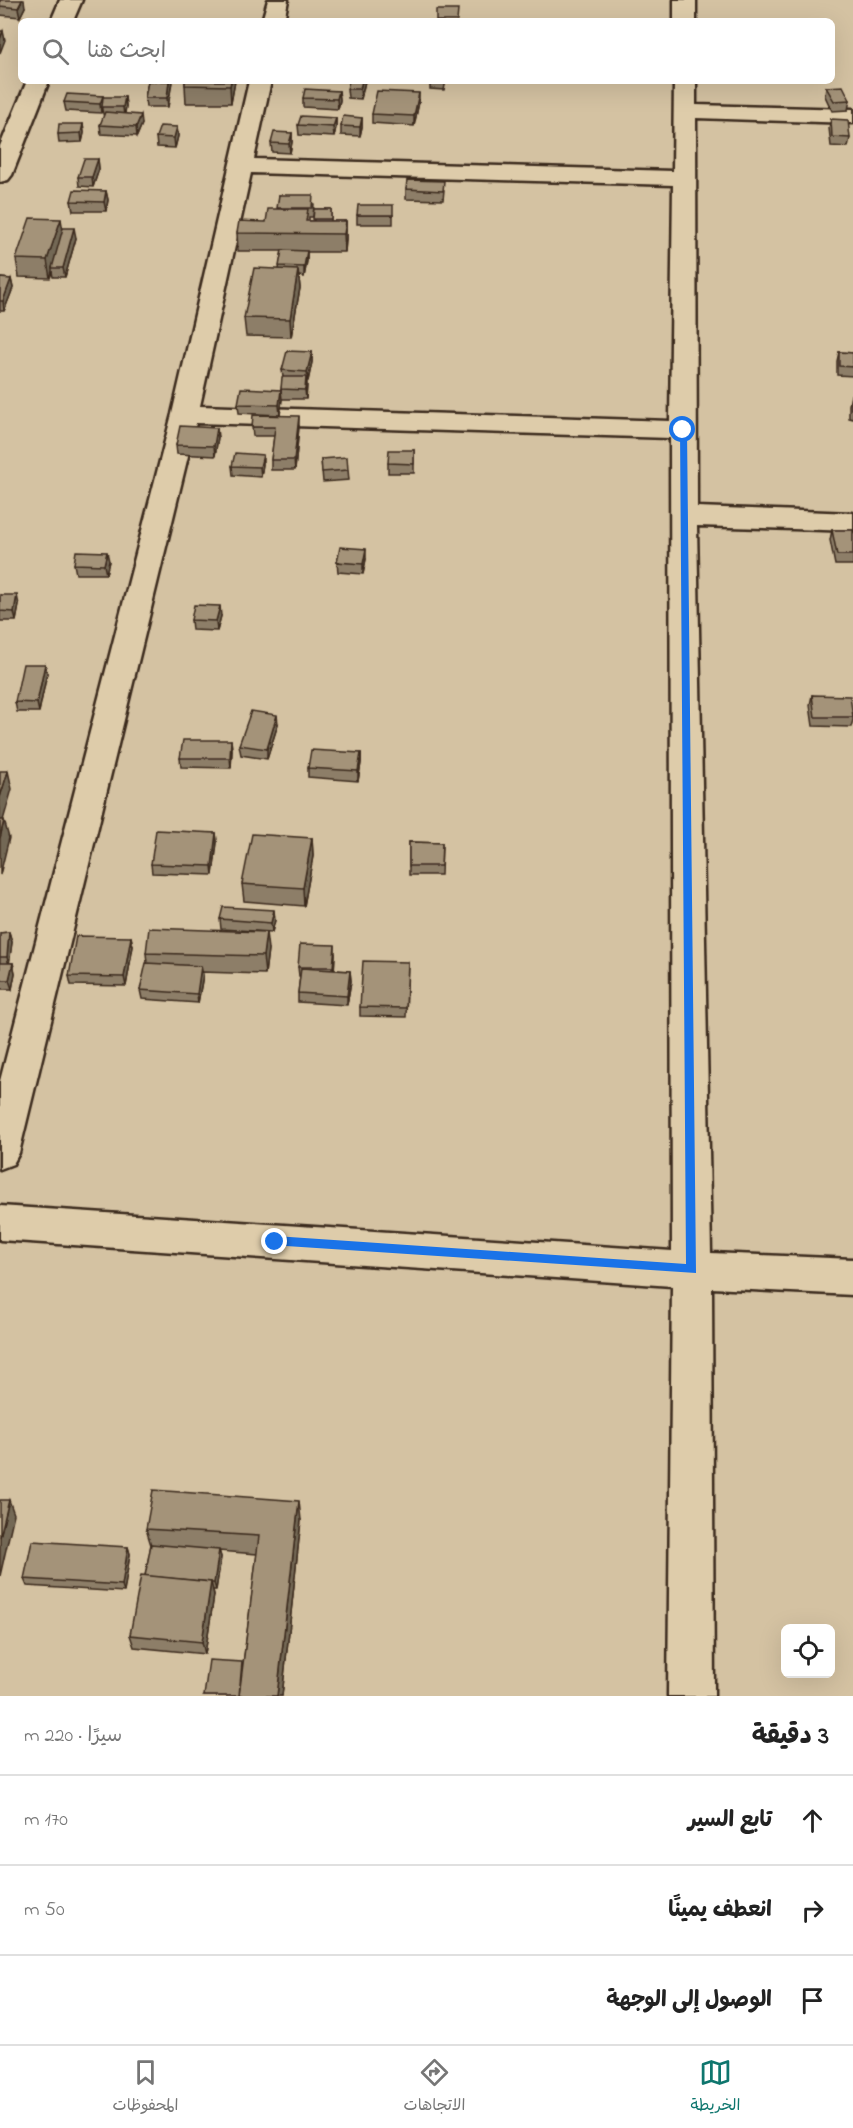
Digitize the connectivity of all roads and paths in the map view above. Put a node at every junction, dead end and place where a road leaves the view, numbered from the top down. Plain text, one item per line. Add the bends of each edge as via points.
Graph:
1 (71, 0) edge
2 (278, 0) edge
3 (685, 0) edge
4 (63, 18) edge
5 (274, 18) edge
6 (685, 18) edge
7 (37, 84) edge
8 (259, 84) edge
9 (685, 84) edge
10 (685, 111) junction
11 (853, 116) edge
12 (2, 166) edge
13 (240, 166) junction
14 (684, 178) junction
15 (185, 414) junction
16 (683, 430) junction
17 (682, 516) junction
18 (853, 522) edge
19 (0, 1153) edge
20 (0, 1223) edge
21 (692, 1270) junction
22 (853, 1277) edge
23 (691, 1696) edge

1 - 4 street
2 - 5 street
3 - 6 street
7 - 12 street
8 - 13 street
9 - 10 street
10 - 11 street
10 - 14 street
13 - 14 street
13 - 15 street
14 - 16 street
15 - 16 street
15 - 19 street
16 - 17 street
17 - 18 street
17 - 21 street
20 - 21 street
21 - 22 street
21 - 23 street

